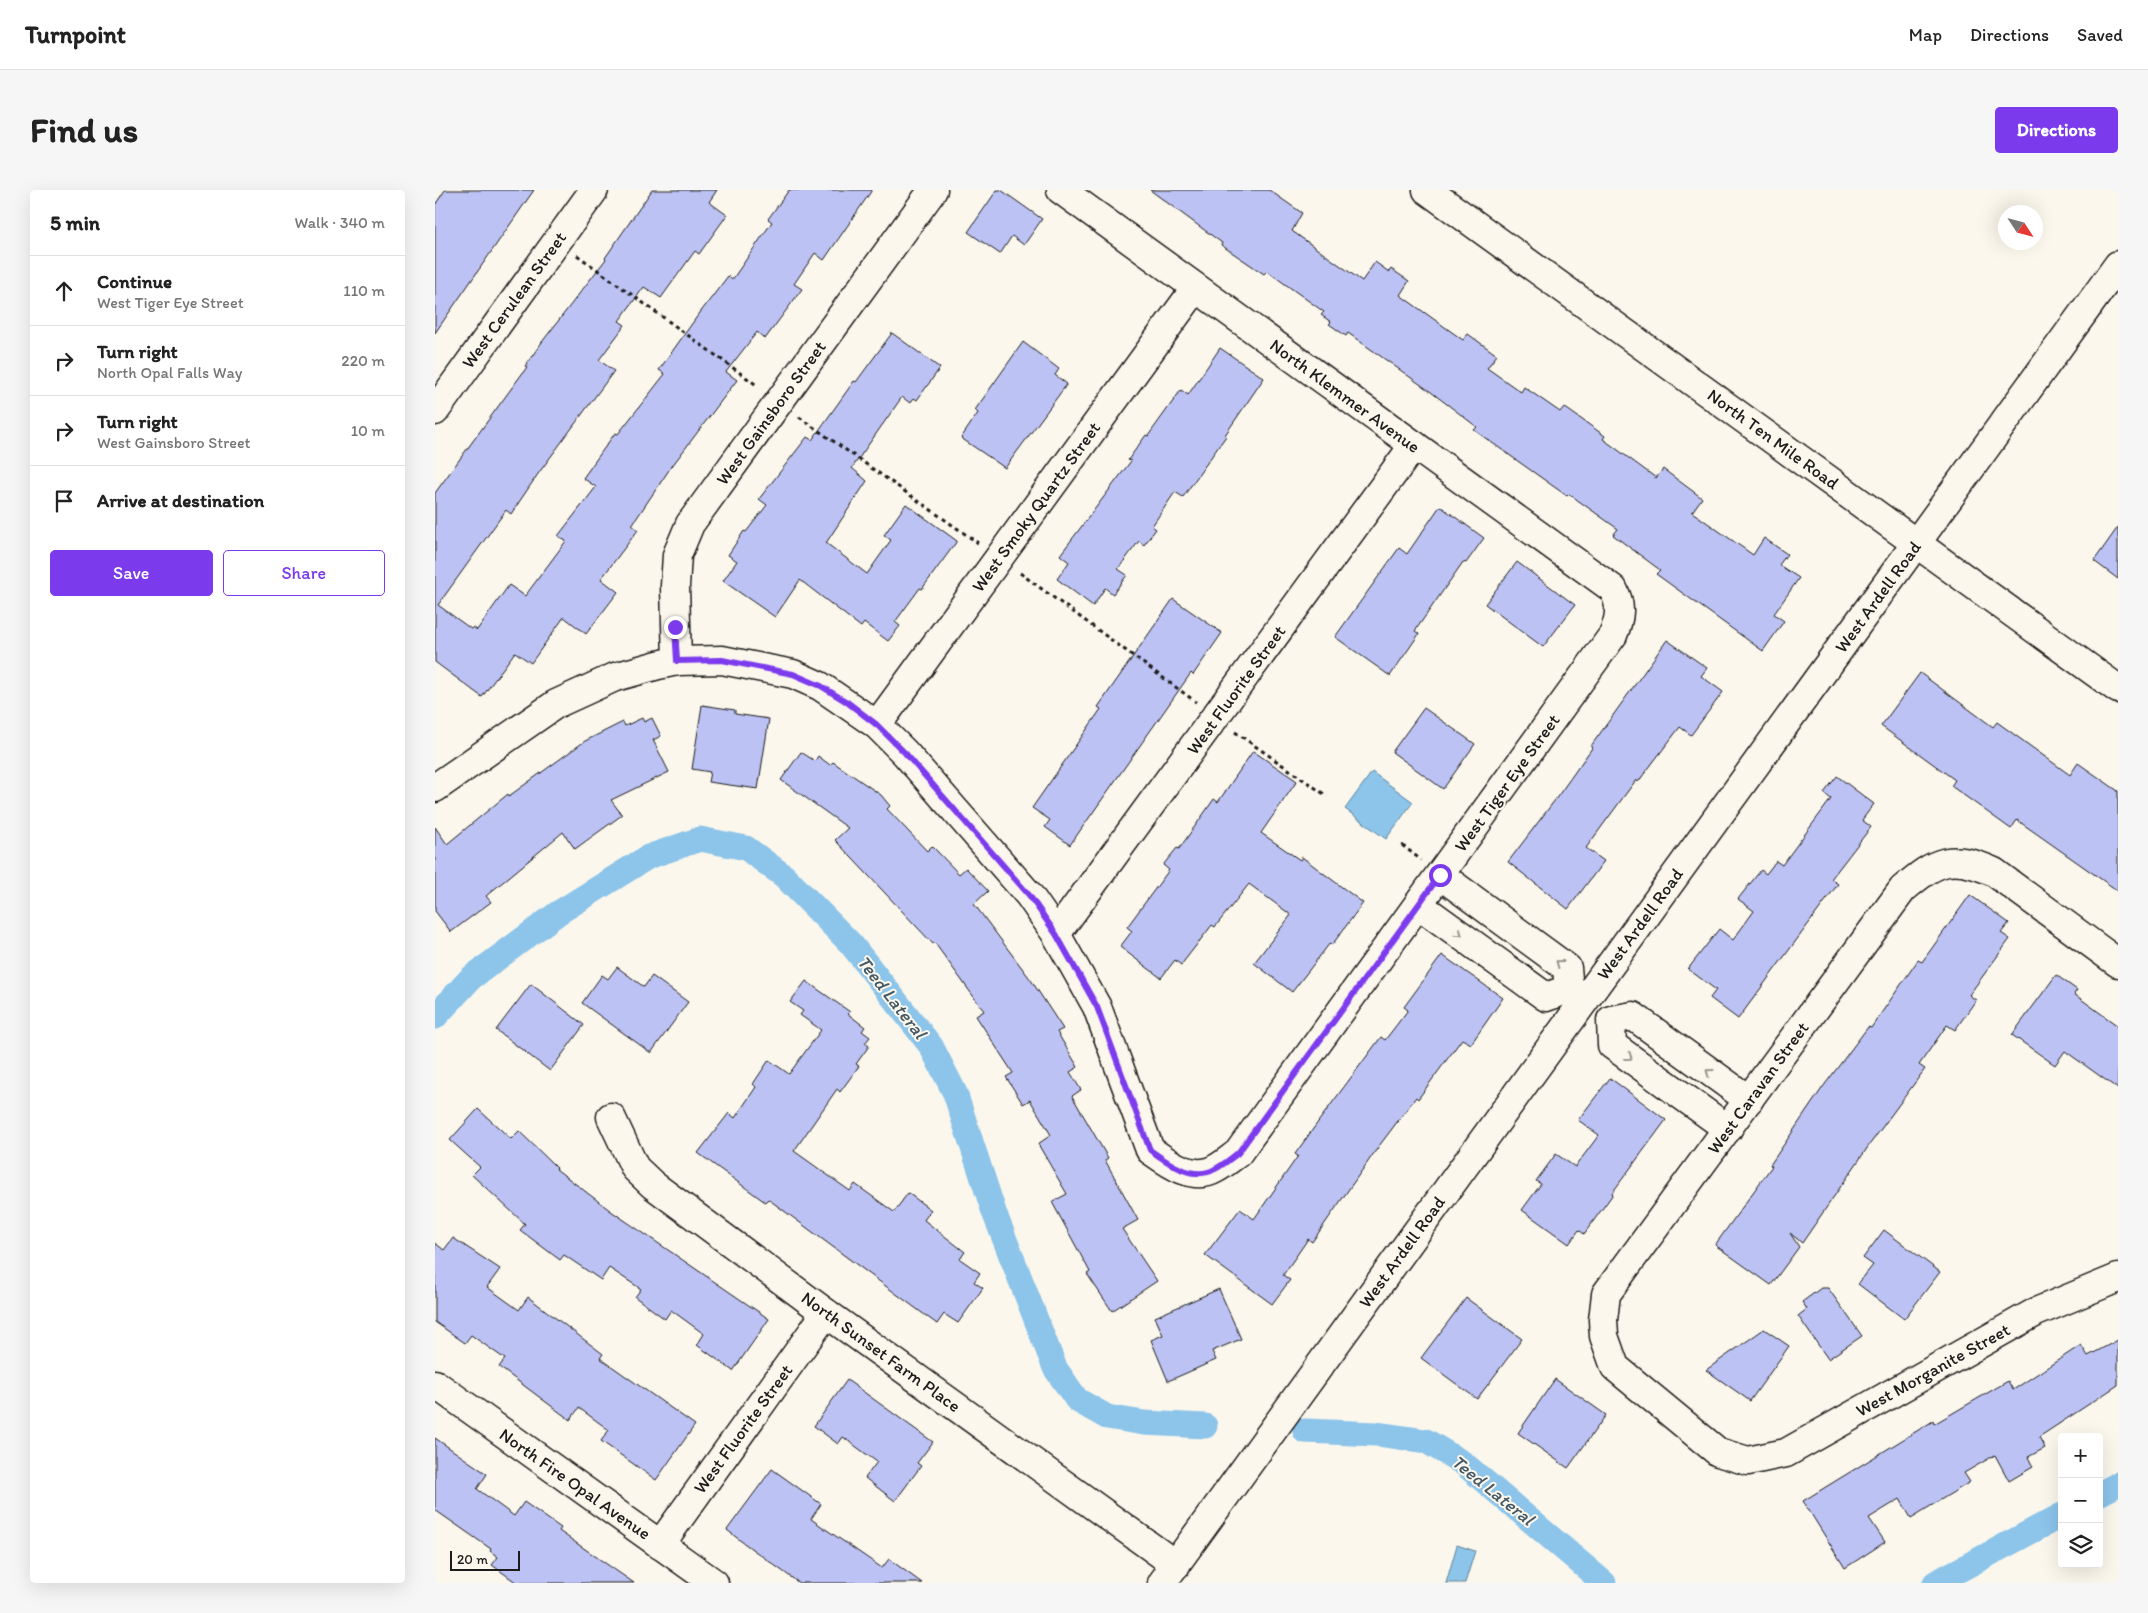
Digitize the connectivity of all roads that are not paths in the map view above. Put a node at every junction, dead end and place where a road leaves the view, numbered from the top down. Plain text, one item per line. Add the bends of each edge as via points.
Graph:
1 (594, 190) edge
2 (933, 190) edge
3 (1061, 190) edge
4 (1427, 190) edge
5 (2118, 265) edge
6 (1195, 289) junction
7 (435, 411) edge
8 (1414, 445) junction
9 (1917, 544) junction
10 (1620, 608) joint
11 (677, 661) junction
12 (2118, 690) edge
13 (877, 725) junction
14 (435, 788) edge
15 (1440, 875) junction
16 (1419, 904) junction
17 (1056, 934) junction
18 (2118, 963) edge
19 (1577, 995) junction
20 (1611, 1020) junction
21 (1749, 1100) junction
22 (611, 1117) dead end
23 (1728, 1129) junction
24 (2118, 1278) edge
25 (826, 1314) junction
26 (435, 1384) edge
27 (1748, 1461) joint
28 (660, 1545) junction
29 (1169, 1574) edge
30 (714, 1583) edge

1 - 7 street, West Cerulean Street
2 - 11 street, West Gainsboro Street via 690,524 677,555
3 - 6 street, North Klemmer Avenue
4 - 9 street, North Ten Mile Road
5 - 9 street, West Ardell Road
6 - 8 street, North Klemmer Avenue
6 - 13 street, West Smoky Quartz Street
8 - 10 street, North Klemmer Avenue via 1613,589
8 - 17 street, West Fluorite Street
9 - 12 street, North Ten Mile Road
9 - 19 street, West Ardell Road
10 - 15 street, West Tiger Eye Street via 1613,635
11 - 13 street via 722,660 793,674 821,686
11 - 14 street via 615,677 557,704
13 - 17 street via 1029,895
15 - 16 street, West Tiger Eye Street
19 -> 15 street via 1567,968
16 - 17 street, West Tiger Eye Street via 1238,1153 1213,1171 1191,1173 1150,1150 1097,1007
16 -> 19 street via 1546,997
18 - 21 street, West Caravan Street via 1993,872 1972,862 1946,861 1923,872 1903,889
19 - 20 street
19 - 29 street, West Ardell Road
21 -> 20 street via 1633,1016
20 -> 23 street via 1612,1045
21 - 23 street, West Caravan Street
22 - 25 street, North Sunset Farm Place via 635,1168
23 - 27 street, West Caravan Street via 1606,1294 1603,1320 1604,1336 1615,1366 1718,1452
24 - 27 street, West Morganite Street via 2036,1312 1786,1453
25 - 28 street, West Fluorite Street
25 - 29 street, North Sunset Farm Place
26 - 28 street, North Fire Opal Avenue
28 - 30 street, North Fire Opal Avenue

